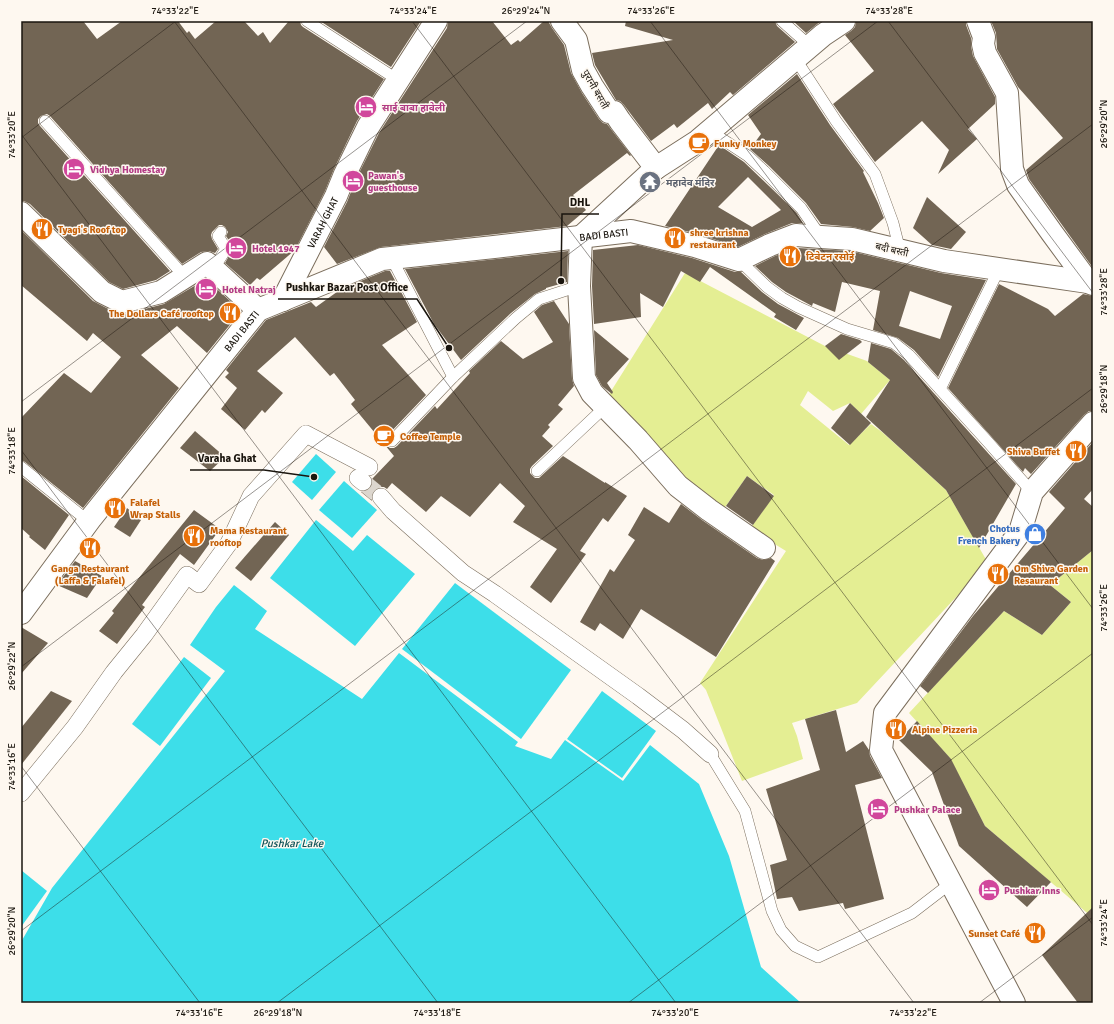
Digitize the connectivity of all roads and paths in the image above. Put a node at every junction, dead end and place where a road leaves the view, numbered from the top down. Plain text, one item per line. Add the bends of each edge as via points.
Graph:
1 (307, 21) edge
2 (436, 21) edge
3 (562, 21) edge
4 (782, 21) edge
5 (844, 21) edge
6 (978, 21) edge
7 (803, 52) junction
8 (398, 80) junction
9 (45, 121) dead end
10 (710, 131) junction
11 (656, 168) junction
12 (21, 213) edge
13 (222, 232) dead end
14 (581, 237) junction
15 (821, 237) junction
16 (900, 251) junction
17 (392, 258) junction
18 (740, 260) junction
19 (214, 268) junction
20 (999, 269) junction
21 (185, 277) junction
22 (1090, 283) edge
23 (579, 286) junction
24 (283, 300) junction
25 (258, 310) junction
26 (453, 377) junction
27 (940, 389) junction
28 (605, 407) junction
29 (1093, 423) edge
30 (392, 441) dead end
31 (21, 468) edge
32 (537, 471) dead end
33 (363, 475) tunnel mouth
34 (1032, 492) junction
35 (381, 497) tunnel mouth
36 (88, 521) junction
37 (764, 548) dead end
38 (21, 613) edge
39 (710, 754) joint
40 (21, 793) edge
41 (951, 883) junction
42 (1014, 1003) edge

1 - 8 lane
2 - 8 street, VARAH GHAT
3 - 11 street, पुरानी बसती via 576,40 583,70 596,93 609,112 614,112
4 - 7 lane
5 - 7 street
6 - 22 street via 984,37 985,53 1007,93 1012,169 1018,185
7 - 10 street
7 - 16 lane via 836,121 875,174
8 - 24 street, VARAH GHAT via 368,127
9 - 21 lane
10 - 11 street
10 - 15 lane via 748,156 764,171 801,208
11 - 14 street
12 - 21 street via 102,292 122,302 161,292
13 - 19 lane via 218,236 226,249
14 - 17 street, BADI BASTI
14 - 18 street, BADI BASTI via 631,231
14 - 23 street
15 - 16 street, बदी बस्ती via 852,240
15 - 18 street, बदी बस्ती via 796,235
16 - 20 street, बदी बस्ती
17 - 24 street, BADI BASTI via 382,259
17 - 26 lane
18 - 27 lane via 767,287 798,307 847,329 894,343 909,355
19 - 21 street via 207,263
19 - 25 street
20 - 22 street, बदी बस्ती
20 - 27 lane
23 - 26 lane via 539,299
23 - 28 street via 584,378 592,393
24 - 25 street, BADI BASTI
25 - 36 street, BADI BASTI
26 - 30 lane
27 - 34 lane
28 - 32 lane
28 - 37 street via 678,486
29 - 34 street
31 - 36 lane
33 - 40 street via 306,434 251,496 229,543 199,584 187,575 75,727
34 - 41 street via 1020,532 885,712 881,750
35 - 39 street via 393,511 464,573 638,696
36 - 38 street, BADI BASTI
39 - 41 lane via 745,811 772,912 781,930 795,946 818,957 912,913
41 - 42 street

